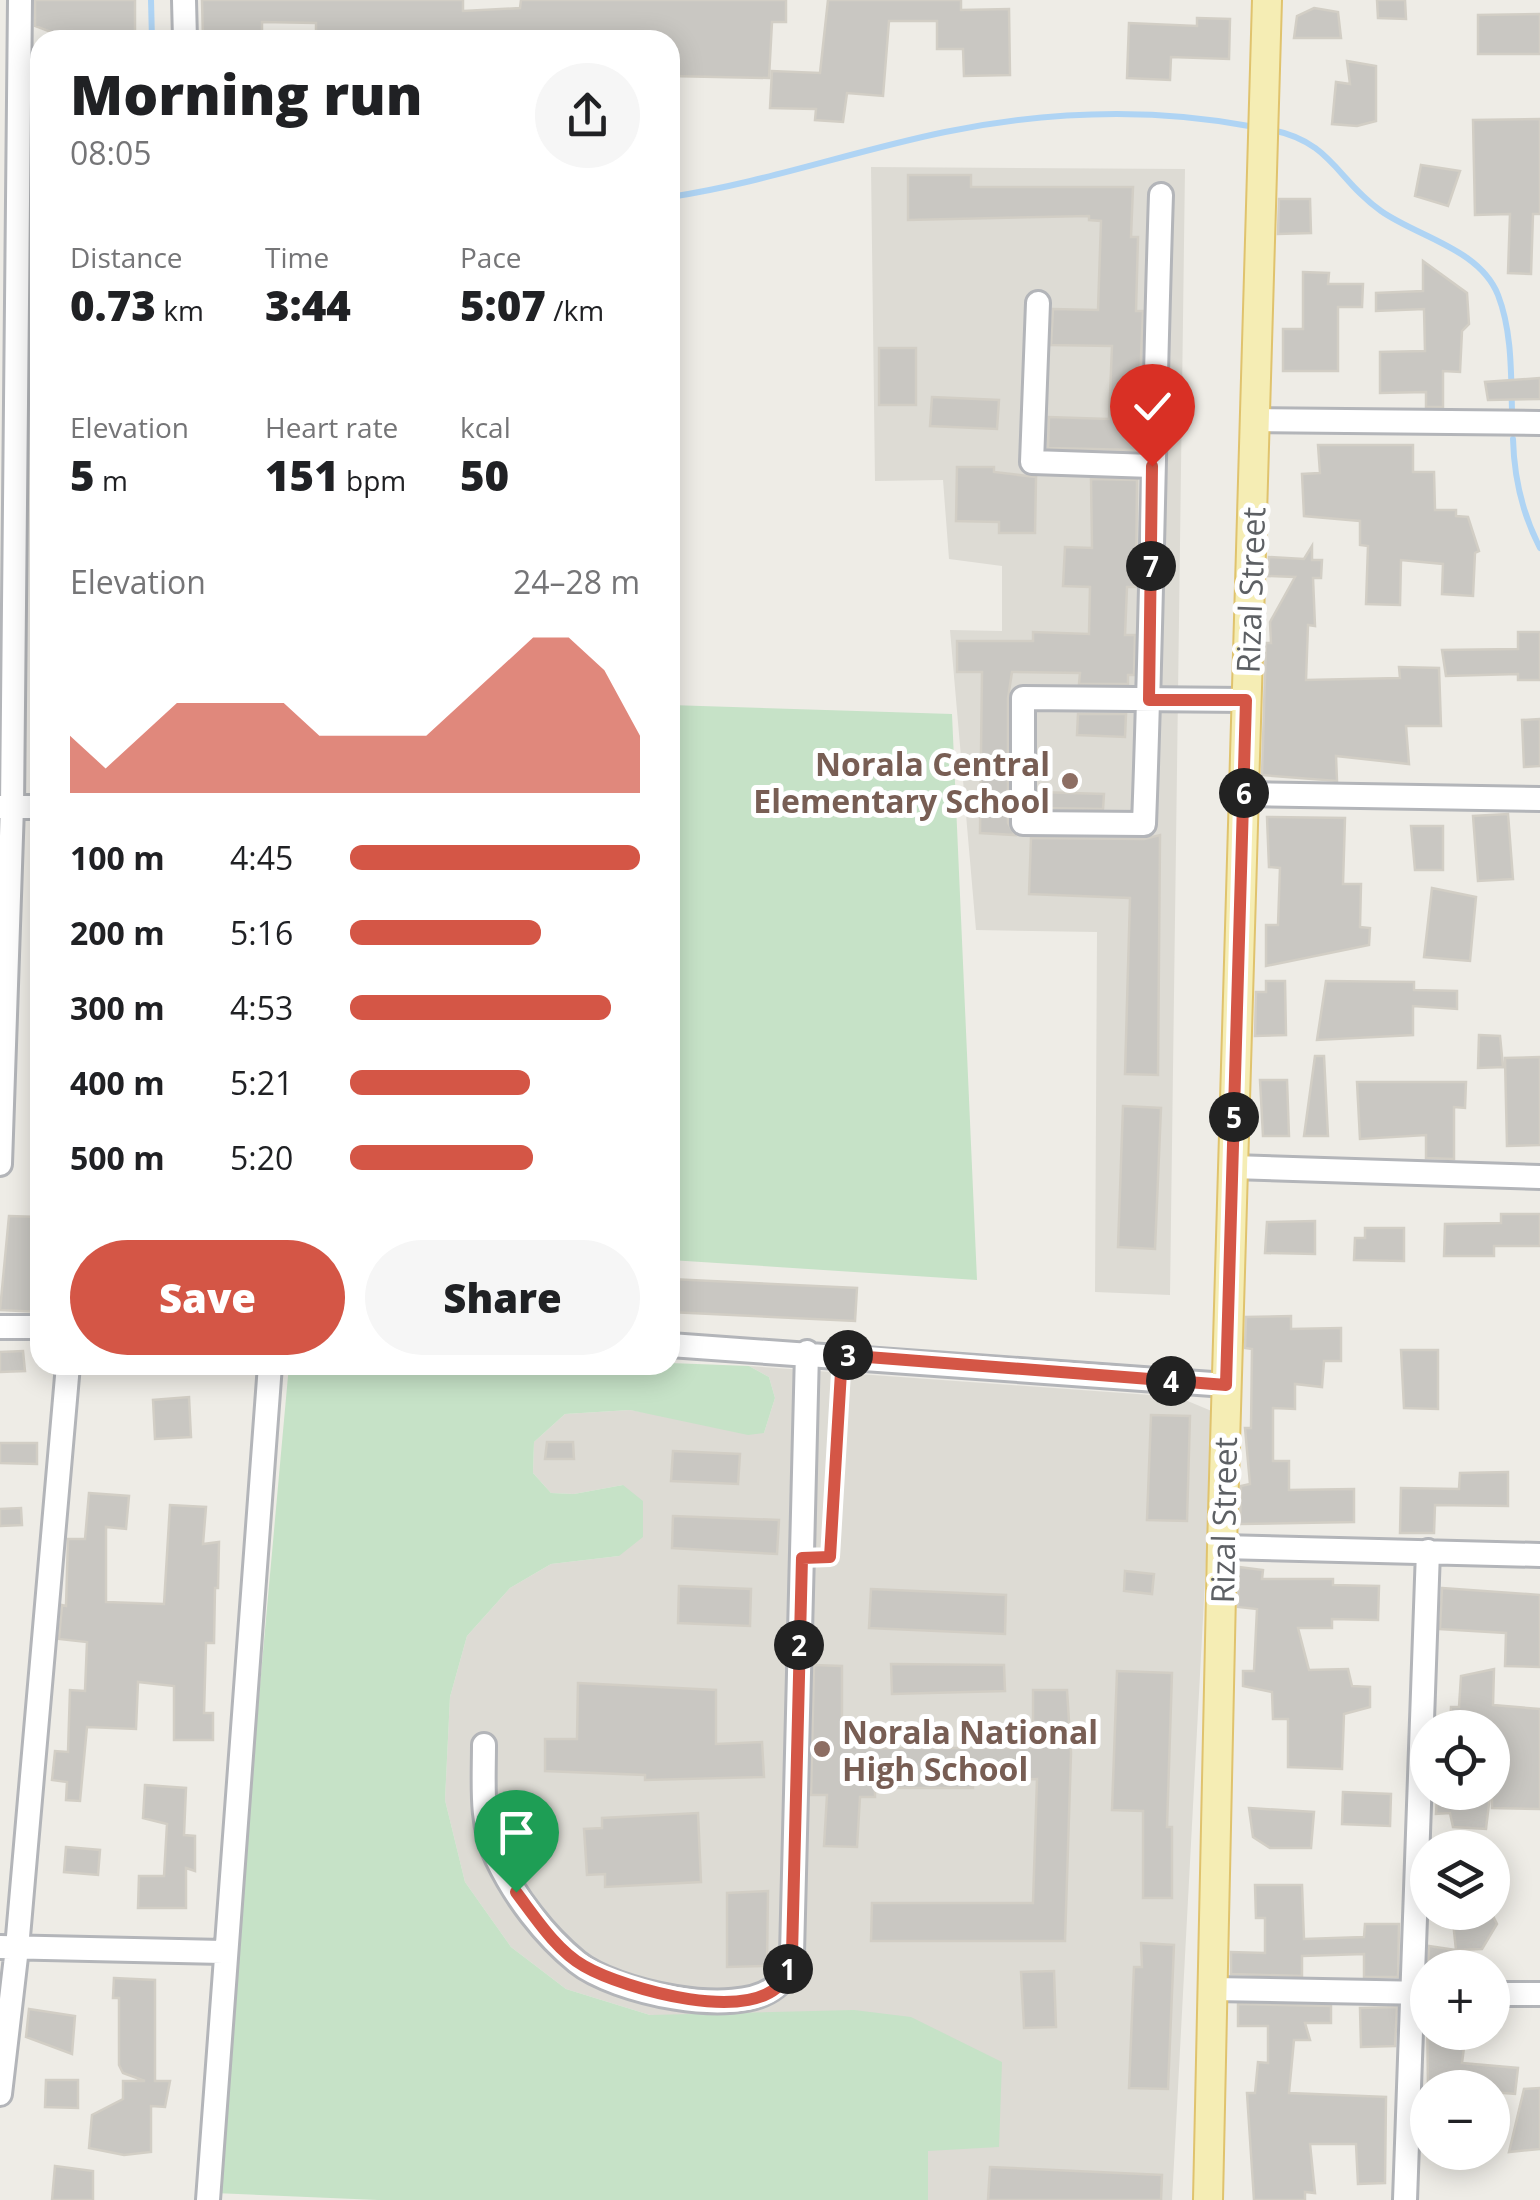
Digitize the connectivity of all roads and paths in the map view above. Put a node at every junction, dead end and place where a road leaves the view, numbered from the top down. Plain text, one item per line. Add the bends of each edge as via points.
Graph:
1 (20, 0) edge
2 (184, 0) edge
3 (1267, 0) edge
4 (186, 30) edge
5 (1161, 194) dead end
6 (1038, 303) dead end
7 (1254, 420) junction
8 (1540, 423) edge
9 (1152, 466) junction
10 (1149, 700) junction
11 (1246, 700) junction
12 (1244, 794) junction
13 (1540, 799) edge
14 (6, 807) edge
15 (0, 1164) edge
16 (1233, 1168) junction
17 (1540, 1177) edge
18 (0, 1327) edge
19 (30, 1327) edge
20 (680, 1346) edge
21 (807, 1352) junction
22 (842, 1355) junction
23 (67, 1375) edge
24 (269, 1375) edge
25 (1226, 1385) junction
26 (1222, 1547) junction
27 (1428, 1551) junction
28 (1540, 1555) edge
29 (802, 1558) junction
30 (484, 1744) dead end
31 (9, 1948) edge
32 (1420, 1950) edge
33 (223, 1952) junction
34 (1213, 1989) junction
35 (1410, 1993) edge
36 (1510, 1994) edge
37 (1540, 1994) edge
38 (1415, 2050) edge
39 (0, 2094) edge
40 (208, 2200) edge
41 (1208, 2200) edge
42 (1405, 2200) edge

1 - 14 street
2 - 4 street
3 - 7 main road, Rizal Street
5 - 9 street
6 - 9 street via 1032,462
7 - 8 street
7 - 11 main road, Rizal Street
9 - 10 street
10 - 10 street via 1144,824 1023,822 1023,698
10 - 11 street
11 - 12 main road, Rizal Street
12 - 13 street
12 - 16 main road, Rizal Street
14 - 15 street
16 - 17 street
16 - 25 main road, Rizal Street
18 - 19 street
20 - 21 street
21 - 22 street
21 - 29 street
22 - 25 street
22 - 29 path via 830,1557
23 - 31 street
24 - 33 street
25 - 26 main road, Rizal Street
26 - 27 street
26 - 34 main road, Rizal Street
27 - 28 street
27 - 32 street
29 - 30 street via 792,1954 786,1977 773,1990 718,2002 637,1990 580,1964 516,1892 495,1855 484,1815
31 - 33 street
31 - 39 street
33 - 40 street
34 - 35 street
34 - 41 main road, Rizal Street
36 - 37 street
38 - 42 street

